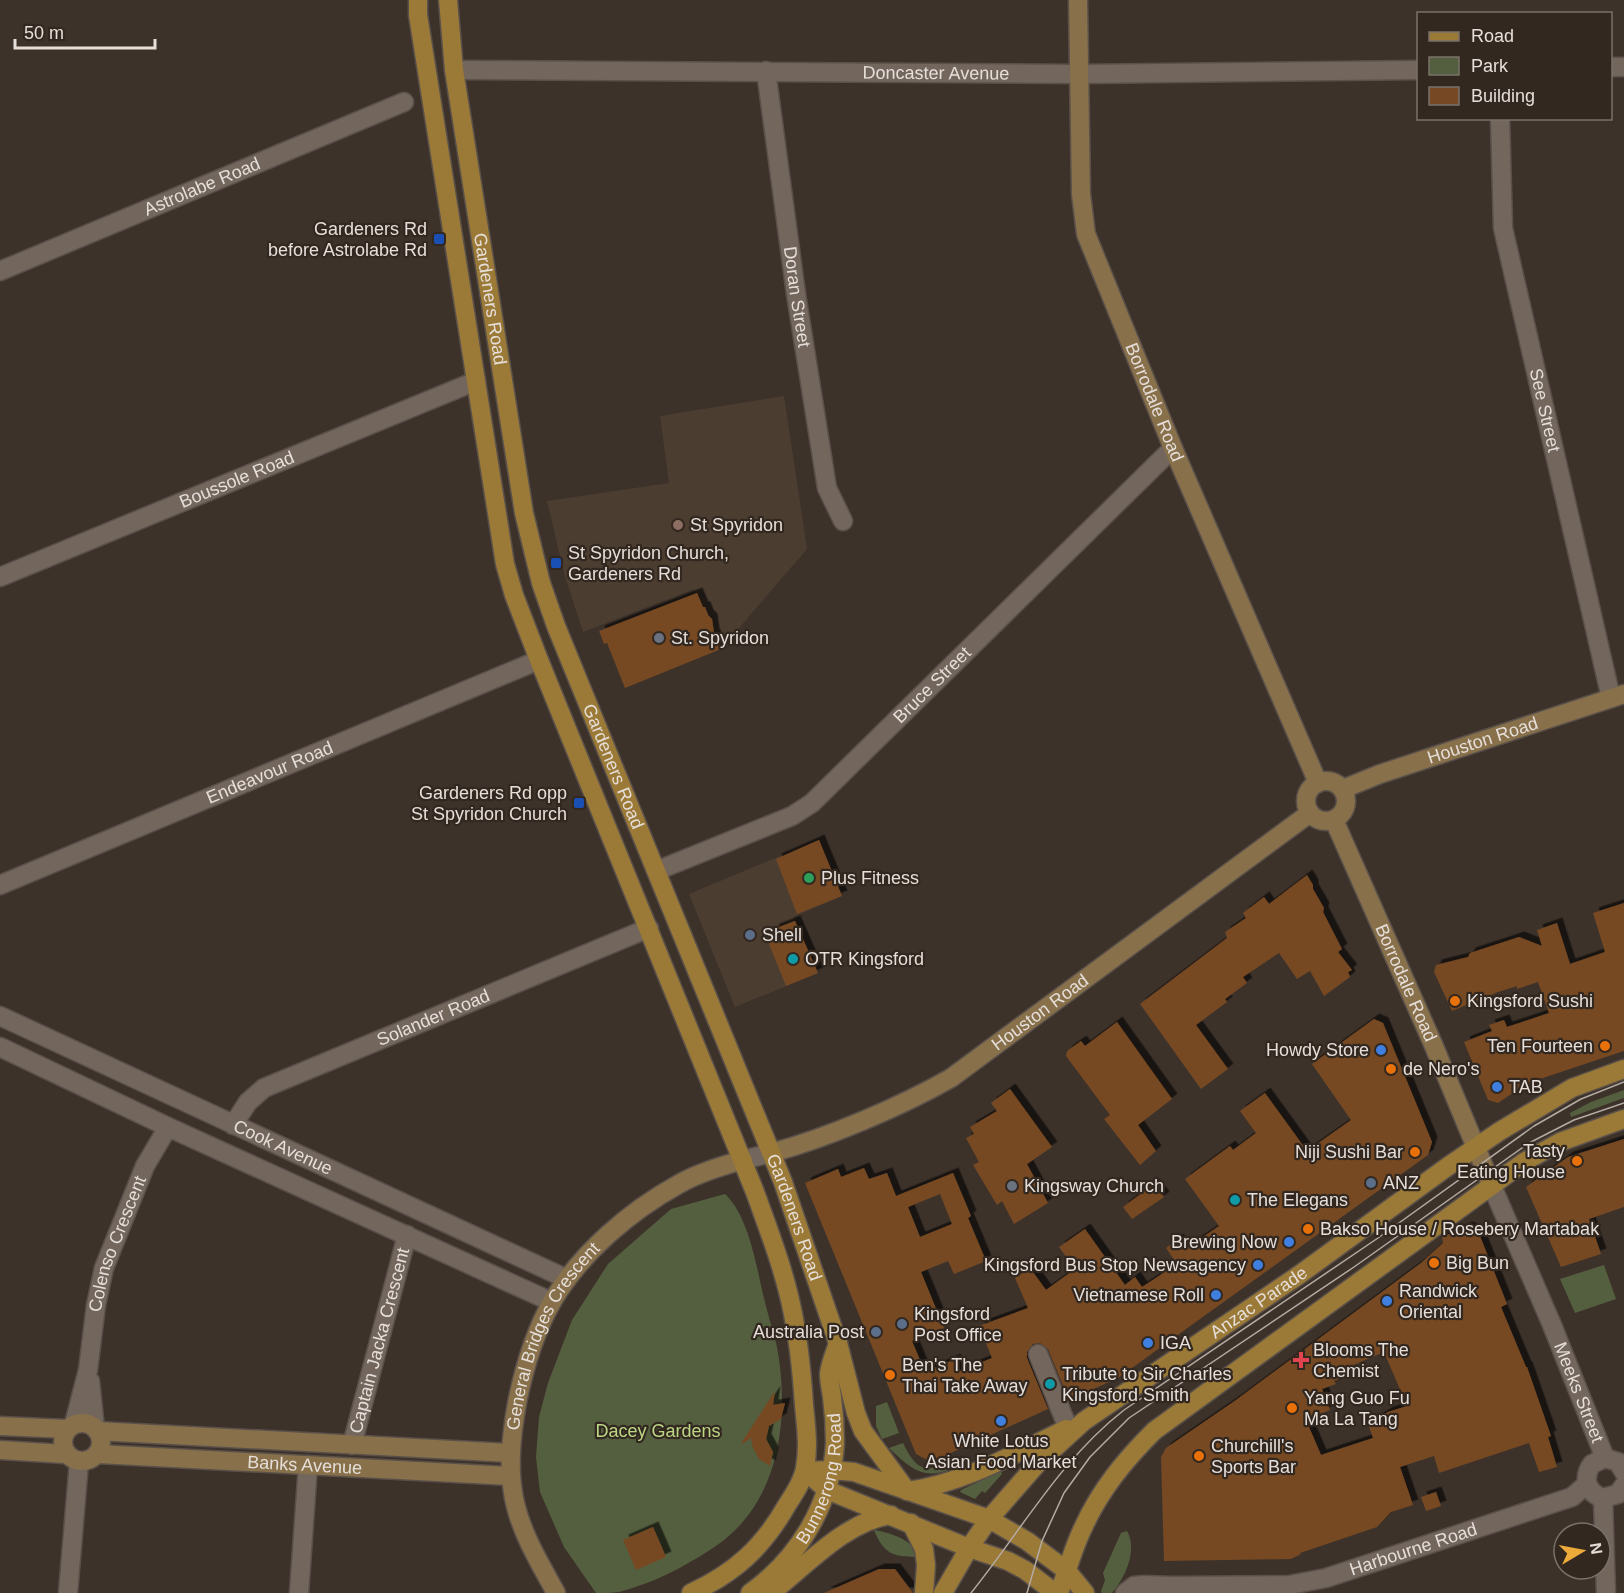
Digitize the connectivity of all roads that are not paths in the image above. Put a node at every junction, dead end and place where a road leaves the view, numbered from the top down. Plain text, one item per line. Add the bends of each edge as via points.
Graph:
1 (418, 0) edge
2 (448, 0) edge
3 (1078, 0) edge
4 (454, 70) junction
5 (766, 70) junction
6 (1417, 70) edge
7 (1079, 74) junction
8 (404, 102) dead end
9 (1500, 120) edge
10 (0, 271) edge
11 (476, 381) junction
12 (1173, 448) junction
13 (843, 521) dead end
14 (0, 578) edge
15 (539, 660) junction
16 (1617, 696) edge
17 (1318, 783) junction
18 (1343, 789) junction
19 (1310, 813) junction
20 (1334, 820) junction
21 (656, 871) junction
22 (0, 885) edge
23 (649, 928) junction
24 (0, 1016) edge
25 (0, 1047) edge
26 (1624, 1069) edge
27 (1624, 1119) edge
28 (233, 1125) junction
29 (168, 1127) junction
30 (1477, 1147) junction
31 (771, 1153) junction
32 (743, 1161) junction
33 (1492, 1186) junction
34 (406, 1236) junction
35 (567, 1279) junction
36 (552, 1302) junction
37 (838, 1343) junction
38 (1038, 1354) dead end
39 (88, 1370) junction
40 (1076, 1425) junction
41 (0, 1426) edge
42 (70, 1427) junction
43 (96, 1430) junction
44 (352, 1445) junction
45 (0, 1450) edge
46 (511, 1453) junction
47 (98, 1454) junction
48 (72, 1458) junction
49 (1605, 1458) junction
50 (308, 1465) junction
51 (832, 1470) junction
52 (805, 1471) junction
53 (1624, 1472) edge
54 (511, 1476) junction
55 (1587, 1484) junction
56 (1624, 1485) edge
57 (827, 1490) junction
58 (907, 1491) junction
59 (1603, 1498) junction
60 (891, 1515) junction
61 (989, 1519) junction
62 (911, 1523) junction
63 (969, 1548) junction
64 (1067, 1571) junction
65 (68, 1593) edge
66 (299, 1593) edge
67 (556, 1593) edge
68 (691, 1593) edge
69 (750, 1593) edge
70 (771, 1593) edge
71 (924, 1593) edge
72 (943, 1593) edge
73 (1057, 1593) edge
74 (1084, 1593) edge
75 (1125, 1593) edge
76 (1606, 1593) edge

1 - 11 main road, Gardeners Road
2 - 4 main road, Gardeners Road
3 - 7 street, Borrodale Road
4 - 5 street, Doncaster Avenue
4 - 21 main road, Gardeners Road via 530,542 556,626
5 - 7 street, Doncaster Avenue
5 - 13 street, Doran Street via 827,488
6 - 7 street, Doncaster Avenue
7 - 12 street, Borrodale Road via 1081,194 1086,234
8 - 10 street, Astrolabe Road
9 - 16 street, See Street via 1503,228
11 - 14 street, Boussole Road
11 - 15 main road, Gardeners Road via 505,564
12 - 17 street, Borrodale Road
12 - 21 street, Bruce Street via 812,803 792,816
15 - 22 street, Endeavour Road
15 - 23 main road, Gardeners Road
16 - 18 street, Houston Road
17 - 18 street via 1329,782
17 - 19 street via 1308,795
18 - 20 street via 1345,809
19 - 20 street via 1320,820
19 - 31 street, Houston Road via 951,1078 867,1118
20 - 30 street, Borrodale Road
21 - 31 main road, Gardeners Road
23 - 28 street, Solander Road via 264,1088 248,1102
23 - 32 main road, Gardeners Road
24 - 28 street, Cook Avenue
25 - 29 street, Cook Avenue
26 - 30 main road, Anzac Parade via 1572,1088
27 - 33 main road via 1560,1142
28 - 35 street, Cook Avenue
29 - 34 street, Cook Avenue
29 - 39 street, Colenso Crescent via 145,1166 104,1268
30 - 33 street, Borrodale Road
30 - 40 main road, Anzac Parade via 1299,1275
31 - 32 street, Houston Road
31 - 37 main road, Gardeners Road
32 - 35 street, General Bridges Crescent via 699,1174 639,1208
32 - 52 main road, Gardeners Road via 793,1312 807,1440
33 - 49 street, Meeks Street
33 - 64 main road via 1154,1431 1129,1455 1093,1506
34 - 36 street, Cook Avenue
34 - 44 street, Captain Jacka Crescent
35 - 36 street, General Bridges Crescent
36 - 46 street, General Bridges Crescent via 520,1391
37 - 51 main road, Bunnerong Road via 829,1374 835,1442
37 - 58 main road, Gardeners Road via 863,1431
38 - 40 street
39 - 42 street, Colenso Crescent
39 - 43 street, Colenso Crescent
40 - 58 main road via 984,1468
40 - 61 main road, Anzac Parade
41 - 42 street
42 - 43 street via 85,1423
42 - 48 street via 62,1441
43 - 44 street, Banks Avenue
43 - 47 street via 101,1443
44 - 46 street, Banks Avenue
45 - 48 street
46 - 54 street, General Bridges Crescent
47 - 48 street via 89,1460
47 - 50 street, Banks Avenue
48 - 65 street
49 - 53 street via 1617,1462
49 - 55 street via 1588,1470
50 - 54 street, Banks Avenue
50 - 66 street
51 - 52 main road
51 - 57 main road, Bunnerong Road
51 - 58 main road via 854,1472
52 - 57 main road
52 - 68 main road, Bunnerong Road via 774,1528 753,1553 726,1575
54 - 67 street, General Bridges Crescent via 526,1535
55 - 59 street
55 - 75 street, Harbourne Road via 1572,1497 1326,1578 1289,1585 1144,1584
56 - 59 street via 1618,1494
57 - 60 main road
57 - 69 main road, Bunnerong Road via 796,1548
58 - 61 main road
59 - 76 street
60 - 62 main road
60 - 70 main road via 857,1525
61 - 63 main road, Anzac Parade
61 - 64 main road
62 - 63 main road
62 - 71 main road via 924,1549
63 - 72 main road, Anzac Parade
63 - 73 main road via 1008,1561
64 - 73 main road
64 - 74 main road

